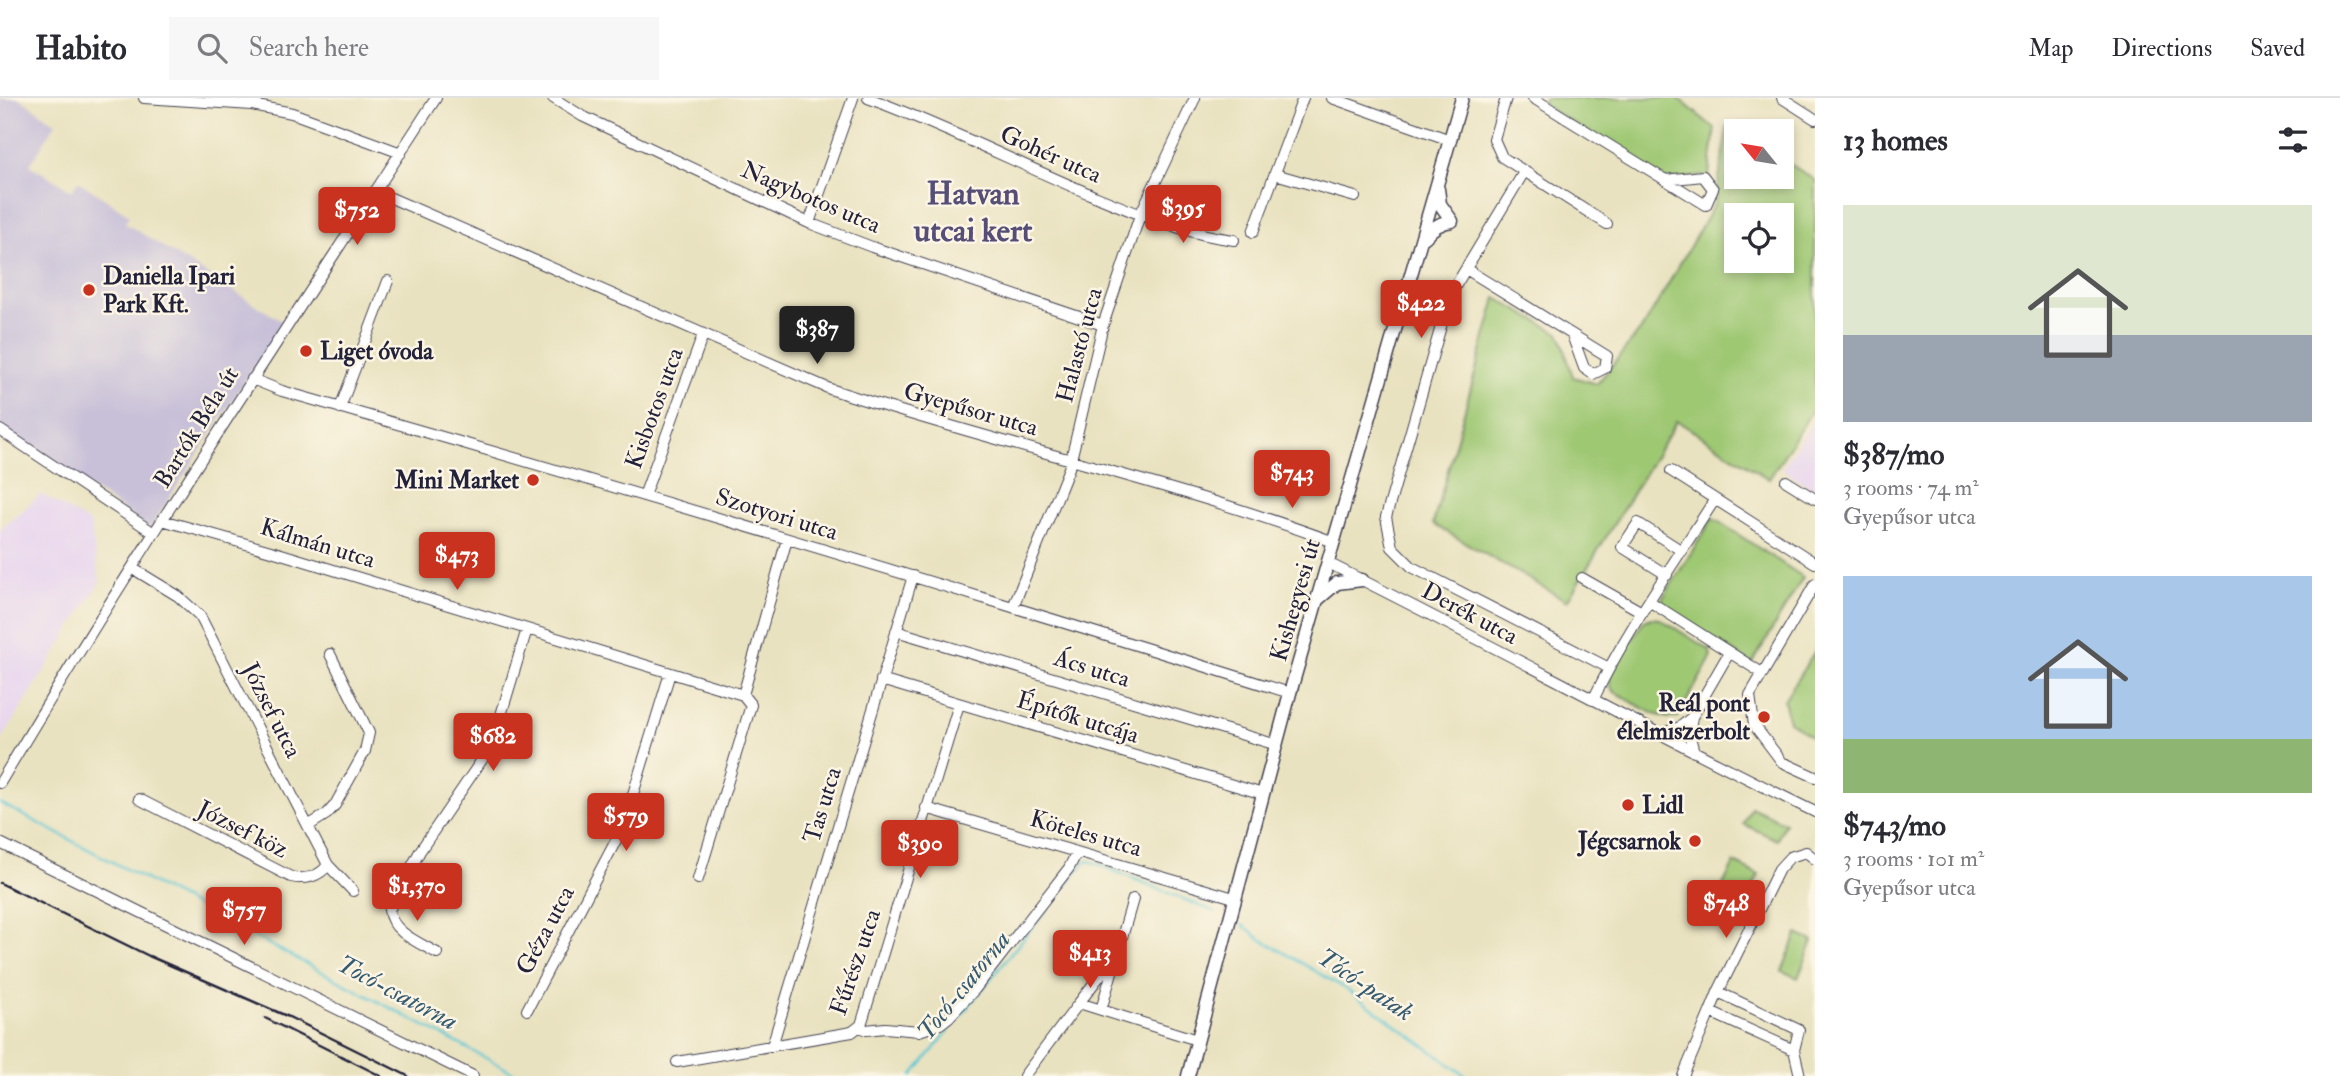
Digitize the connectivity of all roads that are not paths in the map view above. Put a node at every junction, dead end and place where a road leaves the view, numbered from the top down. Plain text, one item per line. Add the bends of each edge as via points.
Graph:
1 (144, 98) edge
2 (436, 98) edge
3 (553, 98) edge
4 (853, 98) edge
5 (868, 98) edge
6 (1195, 98) edge
7 (1303, 98) edge
8 (1332, 98) edge
9 (1462, 98) edge
10 (1506, 98) edge
11 (1533, 98) edge
12 (1782, 98) edge
13 (1815, 119) edge
14 (1450, 140) junction
15 (401, 153) junction
16 (1524, 172) junction
17 (1275, 174) junction
18 (1665, 180) dead end
19 (1438, 187) junction
20 (376, 191) junction
21 (1355, 197) dead end
22 (1140, 215) junction
23 (809, 223) junction
24 (1607, 224) dead end
25 (1252, 232) dead end
26 (1234, 240) dead end
27 (1422, 240) junction
28 (1466, 269) junction
29 (388, 281) dead end
30 (1103, 325) junction
31 (703, 335) junction
32 (1572, 335) dead end
33 (252, 379) junction
34 (340, 408) junction
35 (0, 430) edge
36 (1070, 459) junction
37 (1671, 471) dead end
38 (1786, 481) dead end
39 (644, 496) junction
40 (1715, 499) junction
41 (1815, 499) edge
42 (162, 520) junction
43 (154, 533) junction
44 (787, 539) junction
45 (1334, 542) junction
46 (1682, 551) junction
47 (1815, 562) edge
48 (1328, 563) junction
49 (131, 568) junction
50 (1667, 575) junction
51 (913, 576) junction
52 (1582, 578) dead end
53 (1362, 580) junction
54 (1815, 584) edge
55 (1317, 600) junction
56 (1649, 601) junction
57 (1013, 607) junction
58 (1642, 612) junction
59 (527, 629) junction
60 (896, 631) junction
61 (1729, 653) junction
62 (330, 654) dead end
63 (1609, 668) junction
64 (670, 673) junction
65 (1762, 673) junction
66 (881, 680) junction
67 (1290, 693) junction
68 (743, 695) junction
69 (1593, 700) junction
70 (959, 704) junction
71 (1692, 717) junction
72 (1663, 733) junction
73 (1277, 745) junction
74 (1693, 752) junction
75 (1815, 777) edge
76 (0, 783) edge
77 (1263, 794) junction
78 (139, 799) dead end
79 (926, 808) junction
80 (1815, 812) edge
81 (308, 826) junction
82 (0, 843) edge
83 (1077, 852) junction
84 (1815, 859) edge
85 (328, 865) junction
86 (698, 879) dead end
87 (353, 891) dead end
88 (1234, 898) junction
89 (1133, 899) dead end
90 (437, 953) dead end
91 (1116, 955) junction
92 (1096, 981) junction
93 (1107, 988) junction
94 (1718, 992) junction
95 (1079, 1003) junction
96 (527, 1010) dead end
97 (1101, 1010) junction
98 (1710, 1012) junction
99 (856, 1029) junction
100 (1197, 1040) junction
101 (772, 1046) junction
102 (1794, 1050) junction
103 (677, 1062) dead end
104 (473, 1076) edge
105 (1024, 1076) edge
106 (1188, 1076) edge
107 (1683, 1076) edge
108 (1800, 1076) edge

1 - 15 street via 252,105 292,113
2 - 15 street, Bartók Béla út
3 - 23 street, Nagybotos utca
4 - 23 street
5 - 22 street, Gohér utca
6 - 22 street, Halastó utca
7 - 17 street
8 - 14 street
9 - 14 street, Kishegyesi út
10 - 16 street via 1494,139 1502,157
11 - 18 street
12 - 13 street
14 - 19 street, Kishegyesi út
15 - 20 street, Bartók Béla út
16 - 24 street
16 - 28 street
17 - 21 street
17 - 25 street
19 - 27 street, Kishegyesi út
19 - 27 street via 1440,204 1452,221 1432,229
20 - 31 street, Gyepűsor utca
20 - 33 street, Bartók Béla út
22 - 26 street, Gohér utca via 1212,238
22 - 30 street, Halastó utca
23 - 30 street, Nagybotos utca
27 - 45 street, Kishegyesi út
28 - 32 street
28 - 63 street, Derék utca via 1450,295 1385,517 1392,547 1412,567
29 - 34 street
30 - 36 street, Halastó utca
31 - 36 street, Gyepűsor utca via 908,415
31 - 39 street, Kisbotos utca
33 - 34 street, Szotyori utca
33 - 42 street, Bartók Béla út
34 - 39 street, Szotyori utca
35 - 43 street
36 - 45 street, Gyepűsor utca
36 - 57 street, Halastó utca
37 - 40 street
38 - 41 street
39 - 44 street, Szotyori utca
40 - 46 street
40 - 47 street
42 - 43 street, Bartók Béla út
42 - 59 street, Kálmán utca
43 - 49 street, Bartók Béla út
44 - 51 street, Szotyori utca
44 - 68 street
45 - 48 street, Kishegyesi út
46 - 50 street
46 - 50 street via 1637,523 1622,547
48 - 53 street, Derék utca
48 - 55 street, Kishegyesi út
49 - 76 street, Bartók Béla út
49 - 81 street, József utca via 178,596 200,616
50 - 56 street
51 - 57 street, Szotyori utca
51 - 60 street, Tas utca
52 - 58 street
53 - 55 street via 1337,583
53 - 69 street, Derék utca
54 - 65 street
55 - 67 street, Kishegyesi út
56 - 58 street
56 - 61 street
57 - 67 street, Szotyori utca
58 - 63 street
59 - 64 street, Kálmán utca
59 - 90 street via 492,746 427,841 388,910 401,931
60 - 66 street, Tas utca
60 - 73 street, Ács utca
61 - 65 street
61 - 71 street
62 - 81 street via 367,726 369,742 335,805
63 - 69 street
64 - 68 street, Kálmán utca
64 - 96 street, Géza utca via 623,827
65 - 75 street via 1750,695 1754,725 1782,762
66 - 70 street, Építők utcája
66 - 101 street, Tas utca
67 - 73 street, Kishegyesi út
68 - 86 street via 751,705
69 - 72 street, Derék utca
70 - 77 street, Építők utcája
70 - 79 street, Fűrész utca
71 - 72 street
71 - 74 street
72 - 74 street, Derék utca
73 - 77 street, Kishegyesi út
74 - 80 street, Derék utca
77 - 88 street, Kishegyesi út
78 - 85 street, József köz via 290,877 305,879
79 - 83 street, Köteles utca
79 - 99 street, Fűrész utca
81 - 85 street, József utca
82 - 104 street
83 - 88 street, Köteles utca
83 - 99 street via 949,1017 919,1031
84 - 94 street via 1806,852 1784,862
85 - 87 street, József utca
88 - 100 street, Kishegyesi út
89 - 91 street
91 - 92 street
91 - 93 street
92 - 93 street
92 - 95 street
93 - 97 street
94 - 98 street
94 - 102 street via 1799,1030
95 - 97 street
95 - 105 street
97 - 100 street
98 - 102 street
98 - 107 street
99 - 101 street
100 - 106 street, Kishegyesi út
101 - 103 street
102 - 108 street

